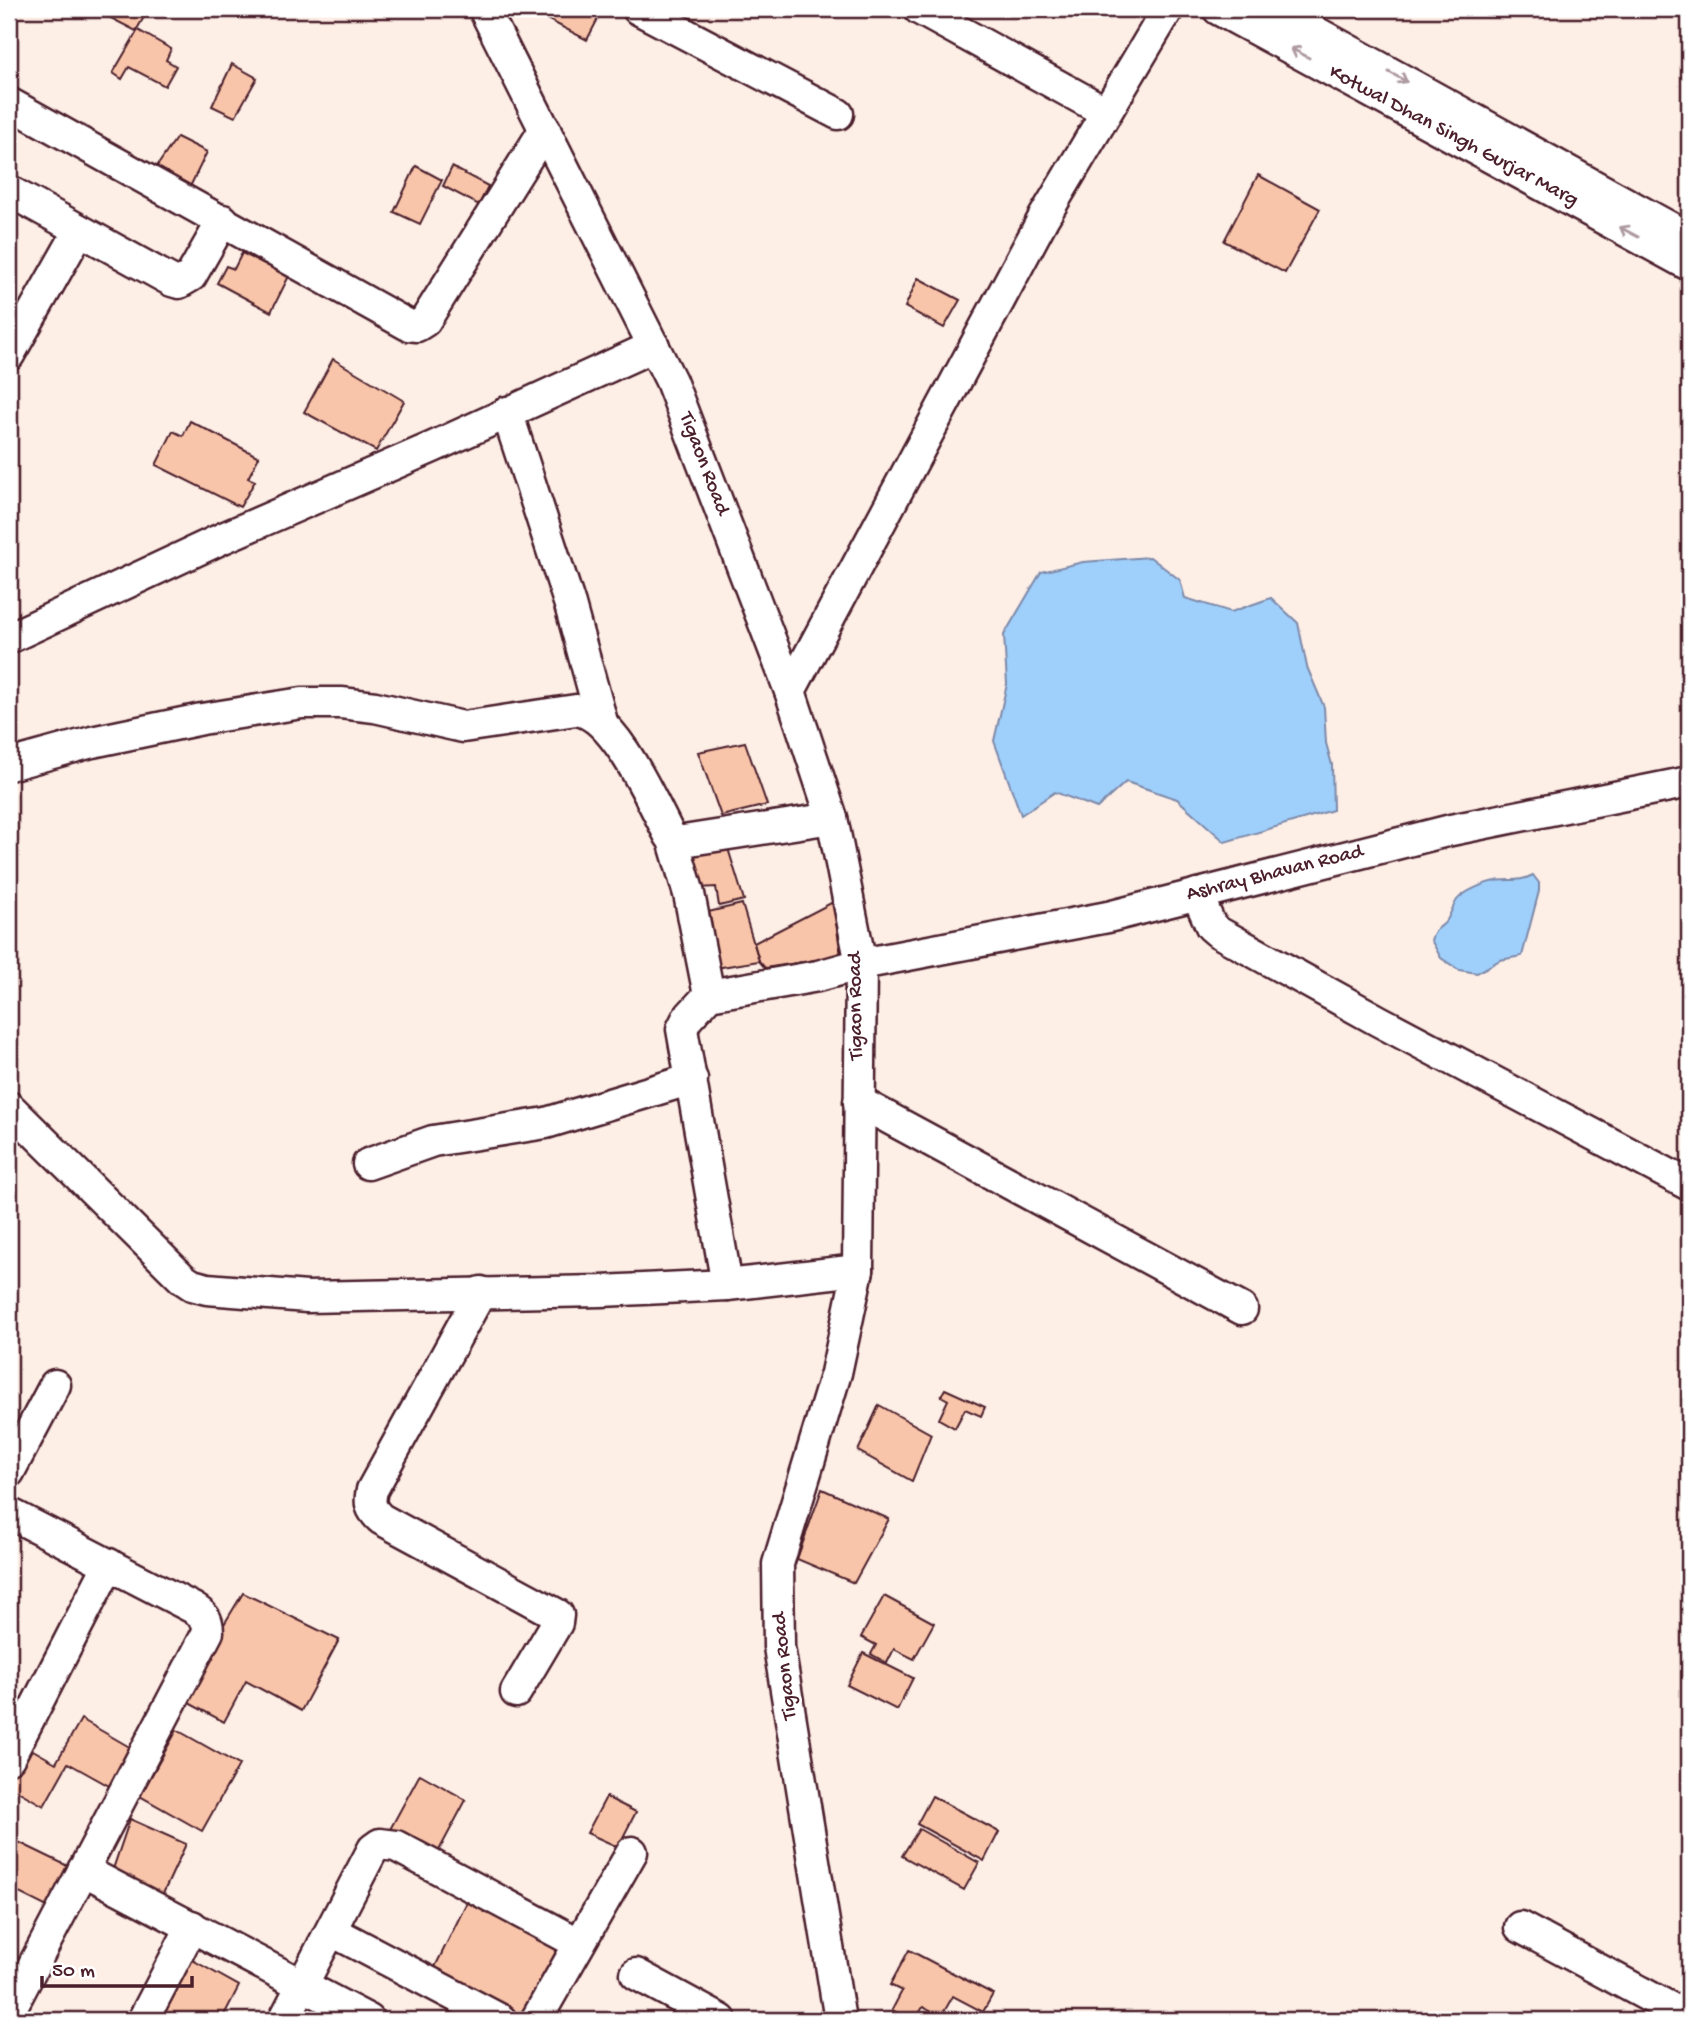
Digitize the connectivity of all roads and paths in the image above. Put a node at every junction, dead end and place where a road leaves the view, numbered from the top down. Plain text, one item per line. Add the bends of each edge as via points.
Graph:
1 (484, 9) edge
2 (638, 9) edge
3 (919, 9) edge
4 (1168, 9) edge
5 (1218, 9) edge
6 (1274, 9) edge
7 (9, 103) edge
8 (1106, 113) junction
9 (838, 114) dead end
10 (545, 129) junction
11 (9, 191) edge
12 (223, 220) junction
13 (79, 230) junction
14 (1689, 238) edge
15 (1689, 265) edge
16 (654, 346) junction
17 (9, 355) edge
18 (507, 412) junction
19 (9, 638) edge
20 (790, 691) junction
21 (602, 722) junction
22 (9, 765) edge
23 (1689, 782) edge
24 (832, 818) junction
25 (673, 840) junction
26 (1197, 894) junction
27 (860, 964) junction
28 (709, 995) junction
29 (692, 1079) junction
30 (859, 1102) junction
31 (9, 1108) edge
32 (368, 1164) dead end
33 (1689, 1185) edge
34 (858, 1270) junction
35 (727, 1285) junction
36 (481, 1292) junction
37 (1242, 1309) dead end
38 (54, 1385) dead end
39 (9, 1472) edge
40 (9, 1513) edge
41 (108, 1564) junction
42 (516, 1692) dead end
43 (9, 1758) edge
44 (632, 1852) dead end
45 (83, 1870) junction
46 (192, 1926) junction
47 (1520, 1927) dead end
48 (332, 1931) junction
49 (578, 1943) junction
50 (636, 1974) dead end
51 (303, 1986) junction
52 (9, 2012) edge
53 (1689, 2018) edge
54 (143, 2020) edge
55 (284, 2020) edge
56 (369, 2020) edge
57 (501, 2020) edge
58 (536, 2020) edge
59 (720, 2020) edge
60 (840, 2020) edge

1 - 10 street, Tigaon Road
2 - 9 street
3 - 8 street
4 - 8 street
15 -> 5 street, Kotwal Dhan Singh Gurjar Marg
6 -> 14 street, Kotwal Dhan Singh Gurjar Marg
7 - 12 street
8 - 20 street via 1044,217
10 - 12 street via 422,325 408,325
10 - 16 street, Tigaon Road
11 - 13 street
12 - 13 street via 191,276 179,283
13 - 17 street
16 - 18 street
16 - 20 street, Tigaon Road
18 - 19 street
18 - 21 street
20 - 24 street, Tigaon Road
21 - 22 street via 576,710 463,727 375,707 302,703 92,742
21 - 25 street via 629,758
23 - 26 street, Ashray Bhavan Road via 1451,830
24 - 25 street
24 - 27 street, Tigaon Road
25 - 28 street via 690,894
26 - 27 street, Ashray Bhavan Road via 1108,917
26 - 33 street via 1218,932
27 - 28 street, Ashray Bhavan Road
27 - 30 street, Tigaon Road
28 - 29 street via 682,1029
29 - 32 street via 546,1122 433,1141
29 - 35 street
30 - 34 street, Tigaon Road
30 - 37 street
31 - 36 street via 192,1285 307,1297
34 - 35 street
34 - 60 street, Tigaon Road via 836,1373 778,1564 779,1647
35 - 36 street
36 - 42 street via 369,1502 381,1518 558,1615
38 - 39 street
40 - 41 street
41 - 43 street
41 - 45 street via 204,1615 208,1632
44 - 49 street
45 - 46 street
45 - 52 street
46 - 51 street
46 - 54 street
47 - 53 street
48 - 49 street via 373,1849 388,1844
48 - 51 street
48 - 57 street
49 - 58 street
50 - 59 street
51 - 55 street
51 - 56 street

